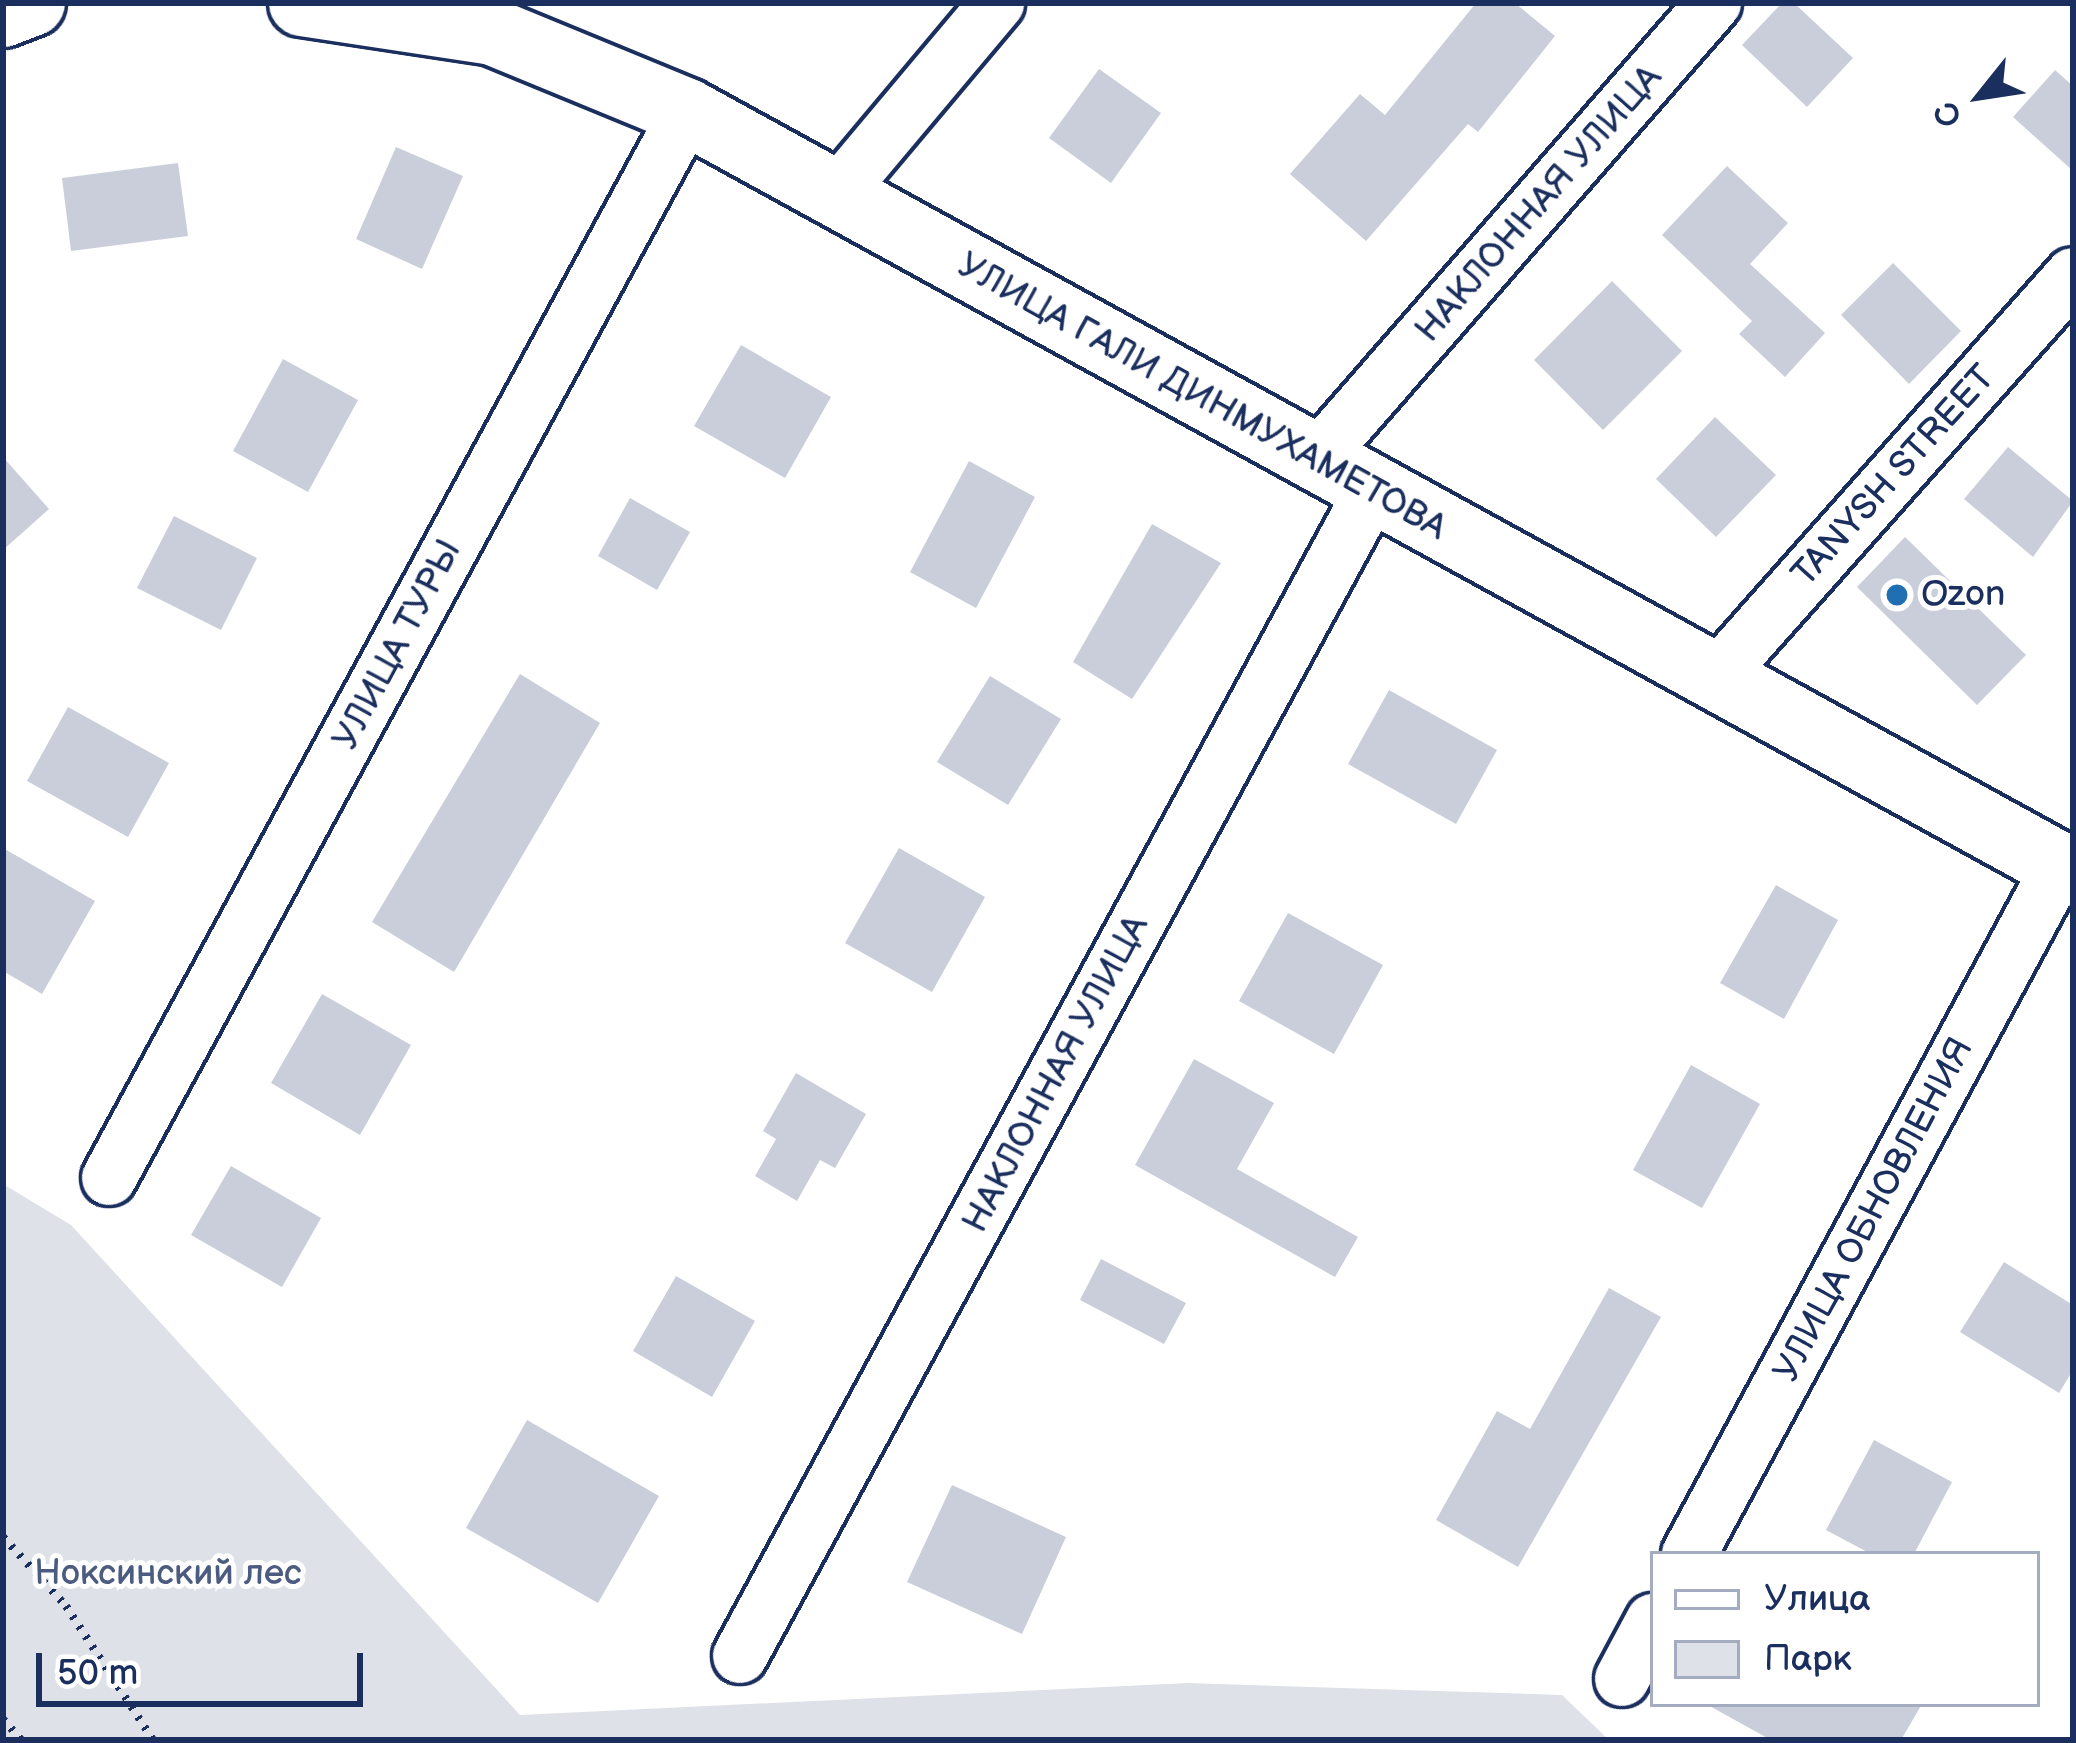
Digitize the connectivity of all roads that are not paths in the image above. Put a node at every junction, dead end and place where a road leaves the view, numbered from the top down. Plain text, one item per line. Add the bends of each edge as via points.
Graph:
1 (302, 3) edge
2 (997, 3) edge
3 (1714, 3) edge
4 (687, 112) junction
5 (836, 195) junction
6 (2073, 275) edge
7 (1316, 460) junction
8 (1372, 491) junction
9 (1715, 678) junction
10 (2066, 869) edge
11 (110, 1178) dead end
12 (1691, 1551) edge
13 (1650, 1627) edge
14 (740, 1657) dead end
15 (1622, 1679) dead end

1 - 4 street, УЛИЦА ГАЛИ ДИНМУХАМЕТОВА via 493,32
2 - 5 street
3 - 7 street, НАКЛОННАЯ УЛИЦА
4 - 5 street, УЛИЦА ГАЛИ ДИНМУХАМЕТОВА
4 - 11 street, УЛИЦА ТУРЫ
5 - 7 street, УЛИЦА ГАЛИ ДИНМУХАМЕТОВА
6 - 9 street, TANYSH STREET
7 - 8 street, УЛИЦА ГАЛИ ДИНМУХАМЕТОВА
8 - 9 street, УЛИЦА ГАЛИ ДИНМУХАМЕТОВА
8 - 14 street, НАКЛОННАЯ УЛИЦА
9 - 10 street, УЛИЦА ГАЛИ ДИНМУХАМЕТОВА
10 - 12 street, УЛИЦА ОБНОВЛЕНИЯ
13 - 15 street

